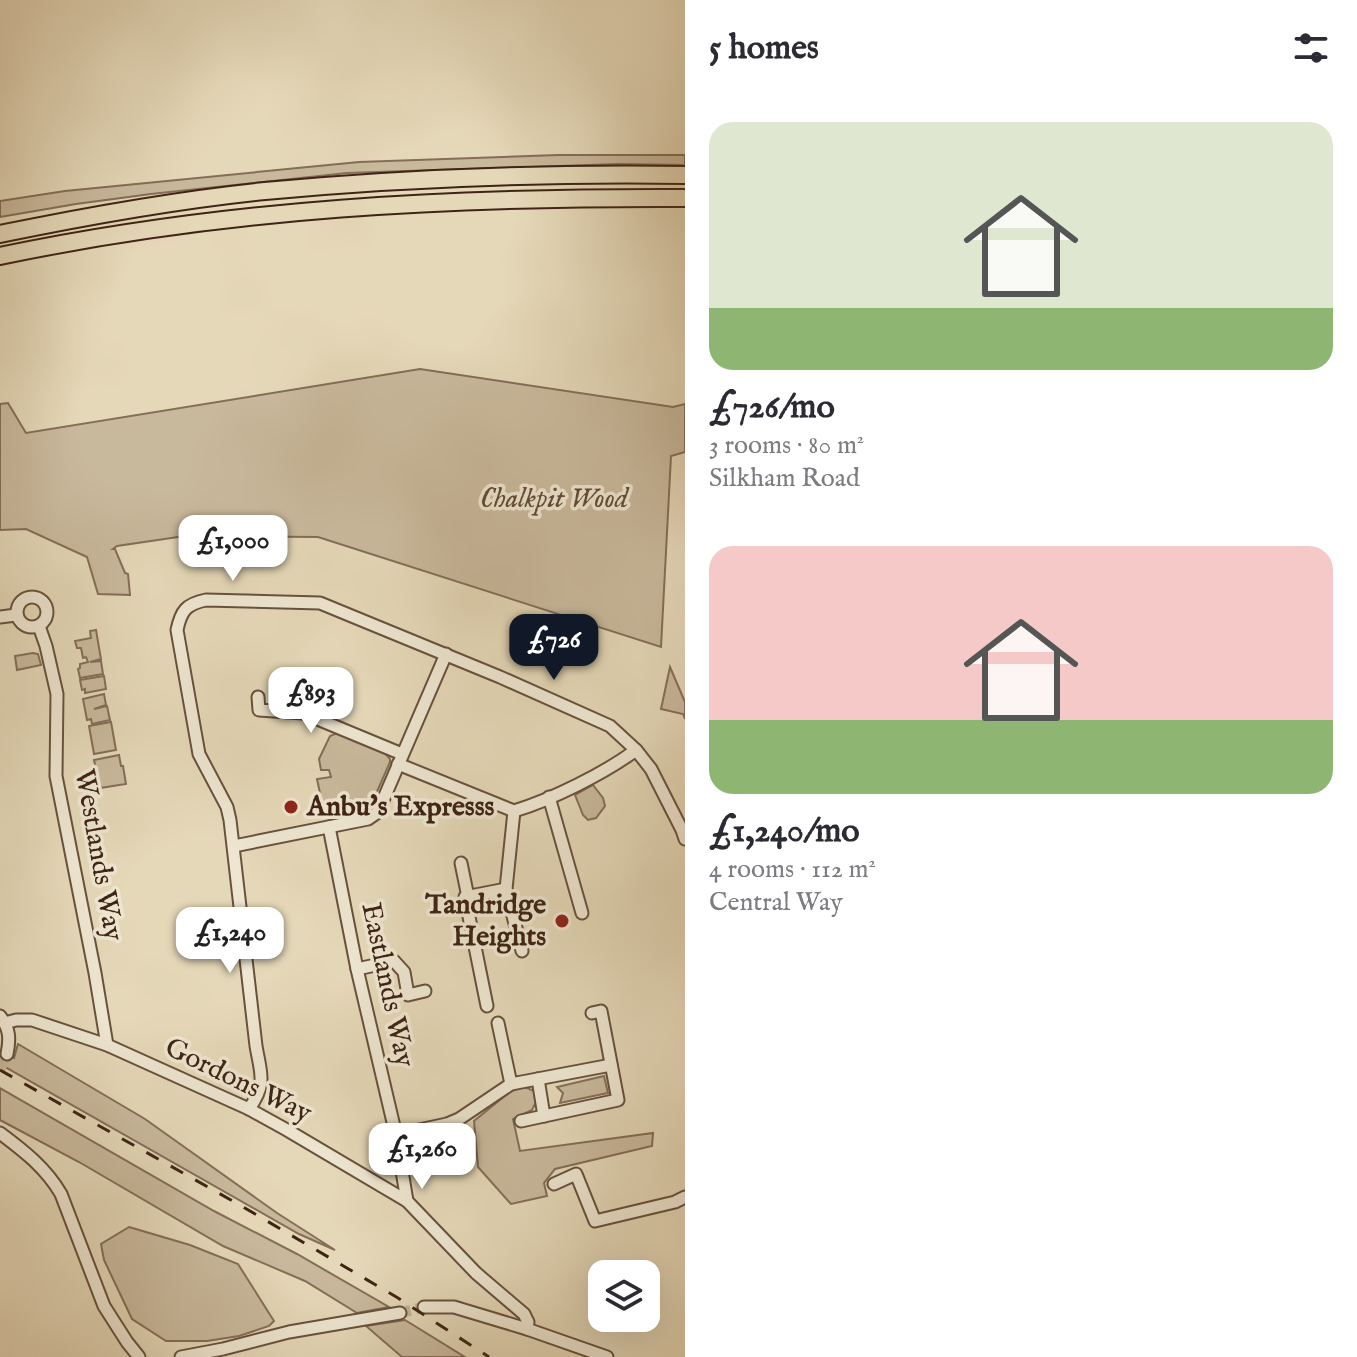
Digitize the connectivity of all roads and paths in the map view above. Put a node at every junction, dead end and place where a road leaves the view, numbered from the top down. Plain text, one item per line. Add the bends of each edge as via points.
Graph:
1 (685, 175) edge
2 (685, 198) edge
3 (0, 234) edge
4 (0, 256) edge
5 (16, 615) junction
6 (0, 617) edge
7 (39, 626) junction
8 (446, 654) junction
9 (258, 697) dead end
10 (636, 750) junction
11 (400, 759) junction
12 (549, 797) junction
13 (514, 811) junction
14 (329, 827) junction
15 (685, 839) edge
16 (234, 846) junction
17 (461, 863) dead end
18 (506, 889) junction
19 (468, 897) junction
20 (582, 913) dead end
21 (522, 951) dead end
22 (357, 969) junction
23 (425, 991) dead end
24 (487, 1006) dead end
25 (592, 1013) dead end
26 (3, 1020) edge
27 (498, 1023) dead end
28 (107, 1045) junction
29 (7, 1054) dead end
30 (611, 1065) junction
31 (538, 1079) junction
32 (511, 1084) junction
33 (249, 1109) junction
34 (544, 1116) junction
35 (521, 1121) dead end
36 (0, 1133) edge
37 (396, 1135) junction
38 (554, 1184) dead end
39 (685, 1197) edge
40 (407, 1201) junction
41 (424, 1307) tunnel mouth
42 (400, 1313) tunnel mouth
43 (527, 1329) junction
44 (139, 1357) edge
45 (181, 1357) edge
46 (607, 1357) edge

1 - 3 highway via 471,178 289,189 158,205
2 - 4 highway via 301,210 147,229
5 - 6 street
5 - 7 street via 27,627
5 - 7 street via 21,601 40,599 47,613
7 - 28 street, Westlands Way via 57,694 56,776
8 - 10 street via 610,726
8 - 11 street
8 - 16 street via 320,603 206,600 183,611 177,630 199,754 227,807
9 - 11 street via 259,710 303,713
10 - 12 street
10 - 15 street
11 - 13 street
11 - 14 street via 378,812
12 - 13 street
12 - 20 street
13 - 18 street
14 - 16 street
14 - 22 street, Eastlands Way
16 - 33 street via 262,1080
17 - 19 street
18 - 19 street
18 - 21 street
19 - 24 street
22 - 23 street via 394,961 404,972 408,995
22 - 37 street, Eastlands Way
25 - 30 street via 601,1011
26 - 28 street, Gordons Way via 32,1020
26 - 29 street via 10,1038
27 - 32 street
28 - 33 street, Gordons Way
30 - 31 street
30 - 34 street via 618,1100
31 - 32 street
31 - 34 street
32 - 37 street via 459,1119
33 - 40 street, Gordons Way
34 - 35 street
36 - 44 street via 32,1157 61,1194 104,1306
37 - 40 street, Eastlands Way
38 - 39 street via 576,1174 595,1221
40 - 43 street, Gordons Way via 524,1314
41 - 43 street via 454,1307
42 - 45 street
43 - 46 street

